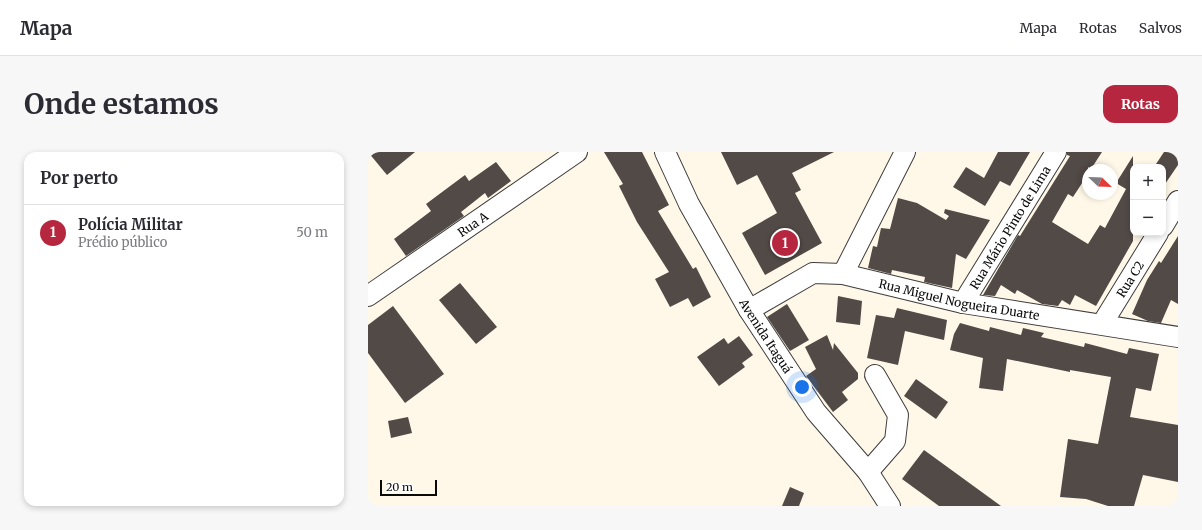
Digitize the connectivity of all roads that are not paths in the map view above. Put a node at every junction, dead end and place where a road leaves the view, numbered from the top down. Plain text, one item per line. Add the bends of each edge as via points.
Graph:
1 (577, 152) edge
2 (665, 152) edge
3 (905, 152) edge
4 (1056, 152) edge
5 (1178, 201) edge
6 (1166, 221) edge
7 (1156, 236) edge
8 (843, 274) junction
9 (368, 296) edge
10 (963, 303) junction
11 (749, 310) junction
12 (1102, 324) junction
13 (1178, 337) edge
14 (875, 375) dead end
15 (868, 472) junction
16 (890, 506) edge

1 - 9 street, Rua A
2 - 11 street, Avenida Itaguá via 689,204
3 - 8 street
4 - 10 street, Rua Mário Pinto de Lima
5 - 6 street
7 - 12 street, Rua C2
8 - 10 street, Rua Miguel Nogueira Duarte
8 - 11 street, Rua Miguel Nogueira Duarte via 813,273
10 - 12 street, Rua Miguel Nogueira Duarte
11 - 15 street, Avenida Itaguá via 816,412
12 - 13 street, Rua Miguel Nogueira Duarte
14 - 15 street via 898,415 895,441
15 - 16 street, Avenida Itaguá

